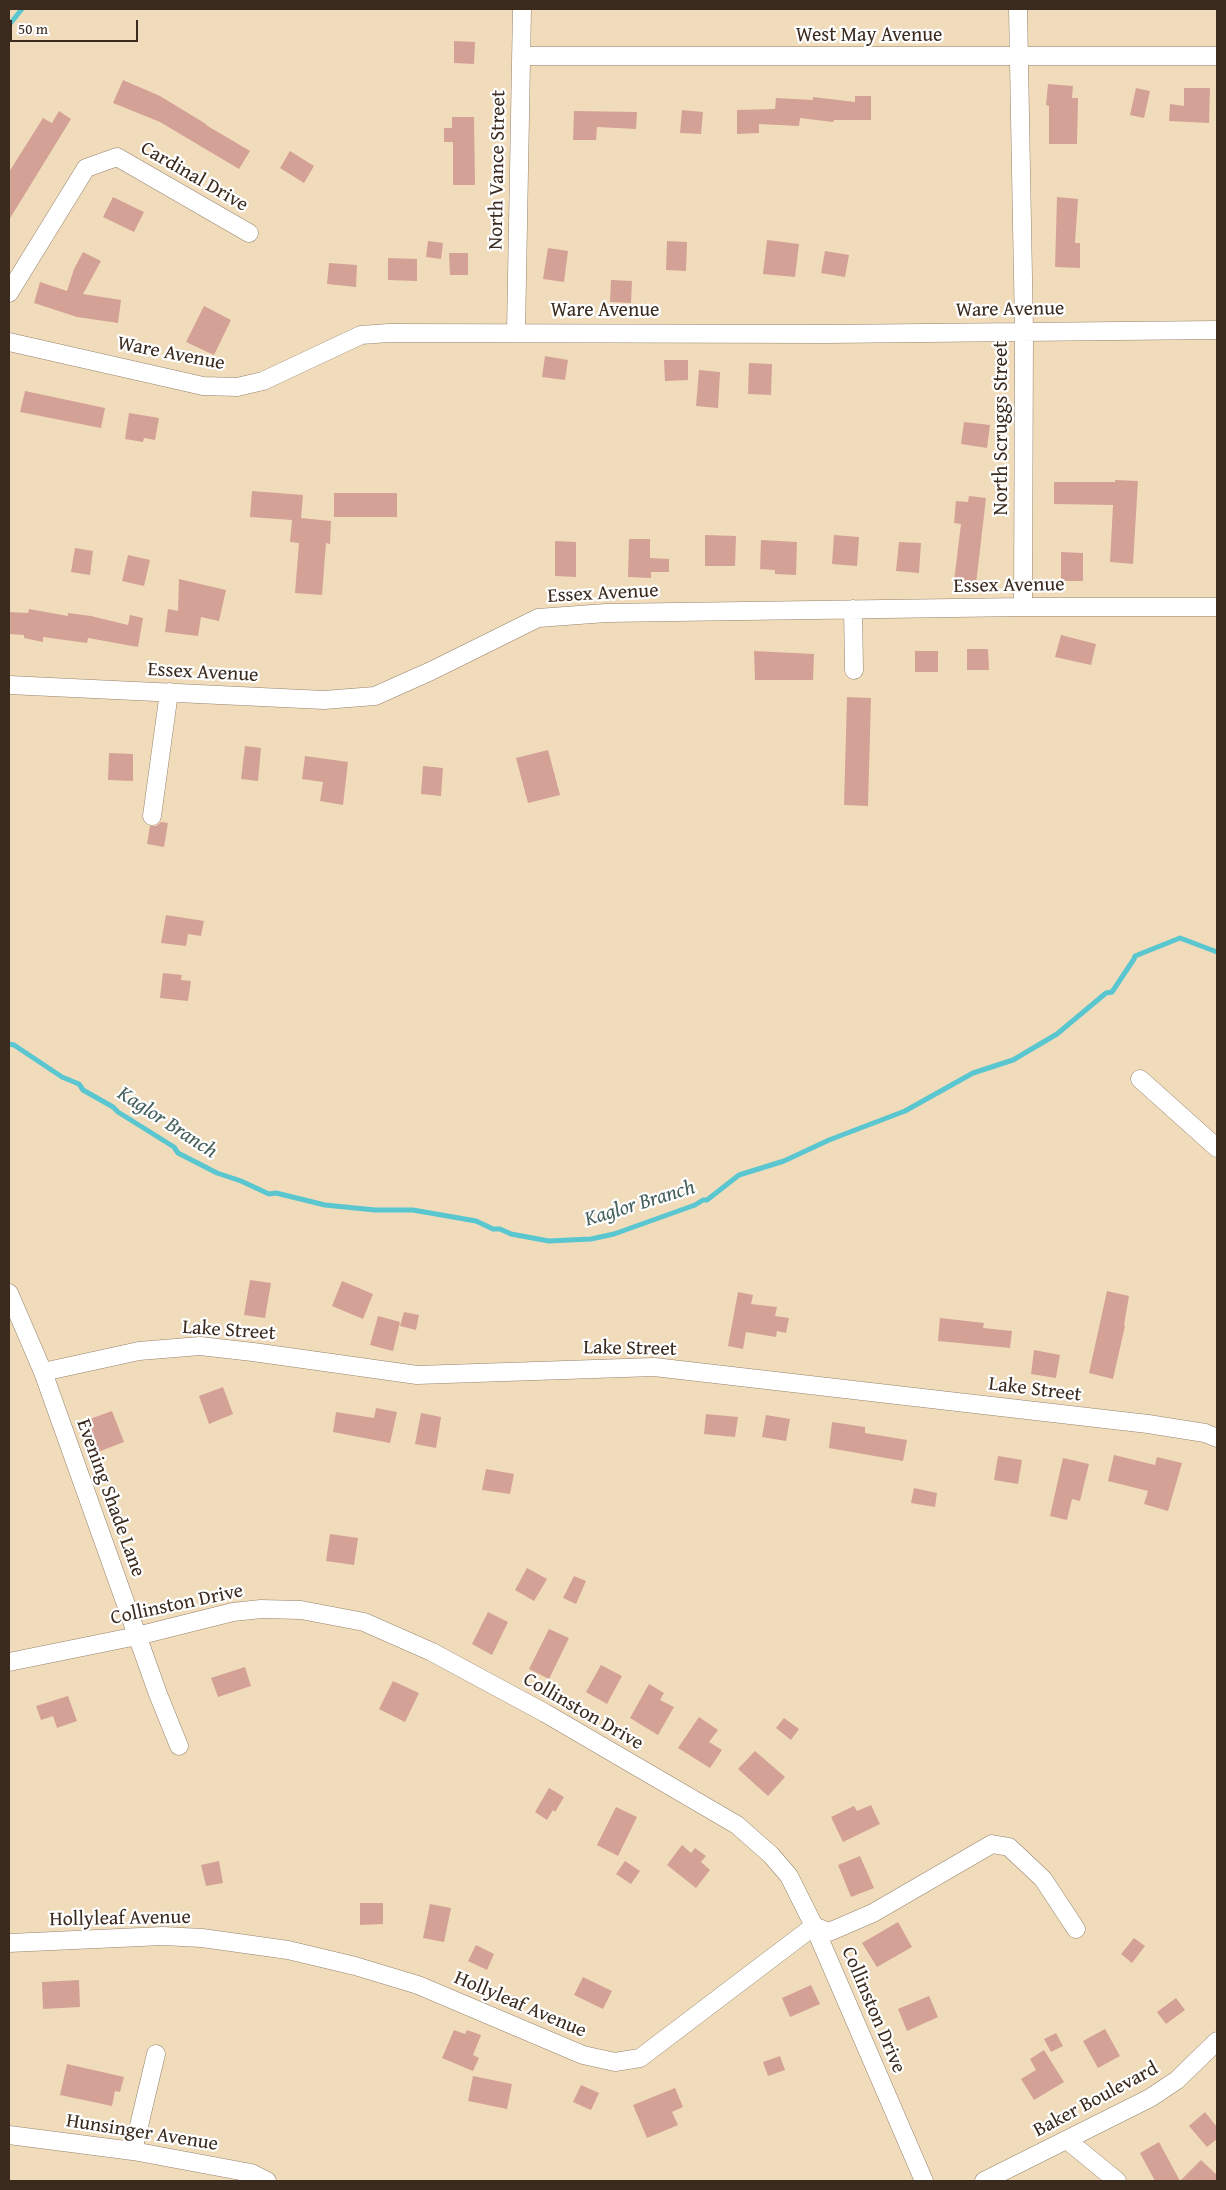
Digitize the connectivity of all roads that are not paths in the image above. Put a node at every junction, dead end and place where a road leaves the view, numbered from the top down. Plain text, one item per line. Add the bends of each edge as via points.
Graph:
1 (522, 9) edge
2 (1018, 9) edge
3 (521, 56) junction
4 (1217, 56) edge
5 (1018, 57) junction
6 (249, 233) dead end
7 (9, 293) edge
8 (1217, 330) edge
9 (1024, 331) junction
10 (516, 332) junction
11 (9, 342) edge
12 (1217, 606) edge
13 (1023, 607) junction
14 (853, 609) junction
15 (854, 670) dead end
16 (9, 686) edge
17 (169, 692) junction
18 (152, 816) dead end
19 (1140, 1079) dead end
20 (1217, 1148) edge
21 (9, 1293) edge
22 (43, 1372) junction
23 (1217, 1438) edge
24 (137, 1636) junction
25 (9, 1662) edge
26 (179, 1746) dead end
27 (814, 1926) junction
28 (1076, 1929) dead end
29 (9, 1943) edge
30 (1217, 2041) edge
31 (156, 2054) dead end
32 (9, 2135) edge
33 (1067, 2140) junction
34 (133, 2151) junction
35 (267, 2181) edge
36 (924, 2181) edge
37 (984, 2181) edge
38 (1117, 2181) edge

1 - 3 street, North Vance Street
2 - 5 street, North Scruggs Street
3 - 5 street, West May Avenue
3 - 10 street, North Vance Street
4 - 5 street, West May Avenue
5 - 9 street, North Scruggs Street
6 - 7 street, Cardinal Drive via 117,157 86,168
8 - 9 street, Ware Avenue
9 - 10 street, Ware Avenue via 826,334
9 - 13 street, North Scruggs Street
10 - 11 street, Ware Avenue via 361,335 264,381 237,387 204,386
12 - 13 street, Essex Avenue
13 - 14 street, Essex Avenue
14 - 15 street
14 - 17 street, Essex Avenue via 606,613 538,618 375,696 324,700
16 - 17 street, Essex Avenue
17 - 18 street
19 - 20 street
21 - 22 street, Evening Shade Lane
22 - 23 street, Lake Street via 139,1351 200,1346 418,1376 654,1367 1148,1424 1205,1433
22 - 24 street, Evening Shade Lane
24 - 25 street, Collinston Drive
24 - 26 street, Evening Shade Lane
24 - 27 street, Collinston Drive via 233,1612 261,1610 301,1610 364,1622 432,1652 536,1708 737,1825 789,1876
27 - 28 street via 829,1932 873,1913 992,1844 1009,1847 1043,1879
27 - 29 street, Hollyleaf Avenue via 640,2058 615,2062 582,2055 418,1985 288,1950 163,1936
27 - 36 street, Collinston Drive
30 - 33 street, Baker Boulevard via 1177,2080 1150,2098
31 - 34 street
32 - 34 street, Hunsinger Avenue
33 - 37 street, Baker Boulevard
33 - 38 street
34 - 35 street, Hunsinger Avenue via 251,2173

